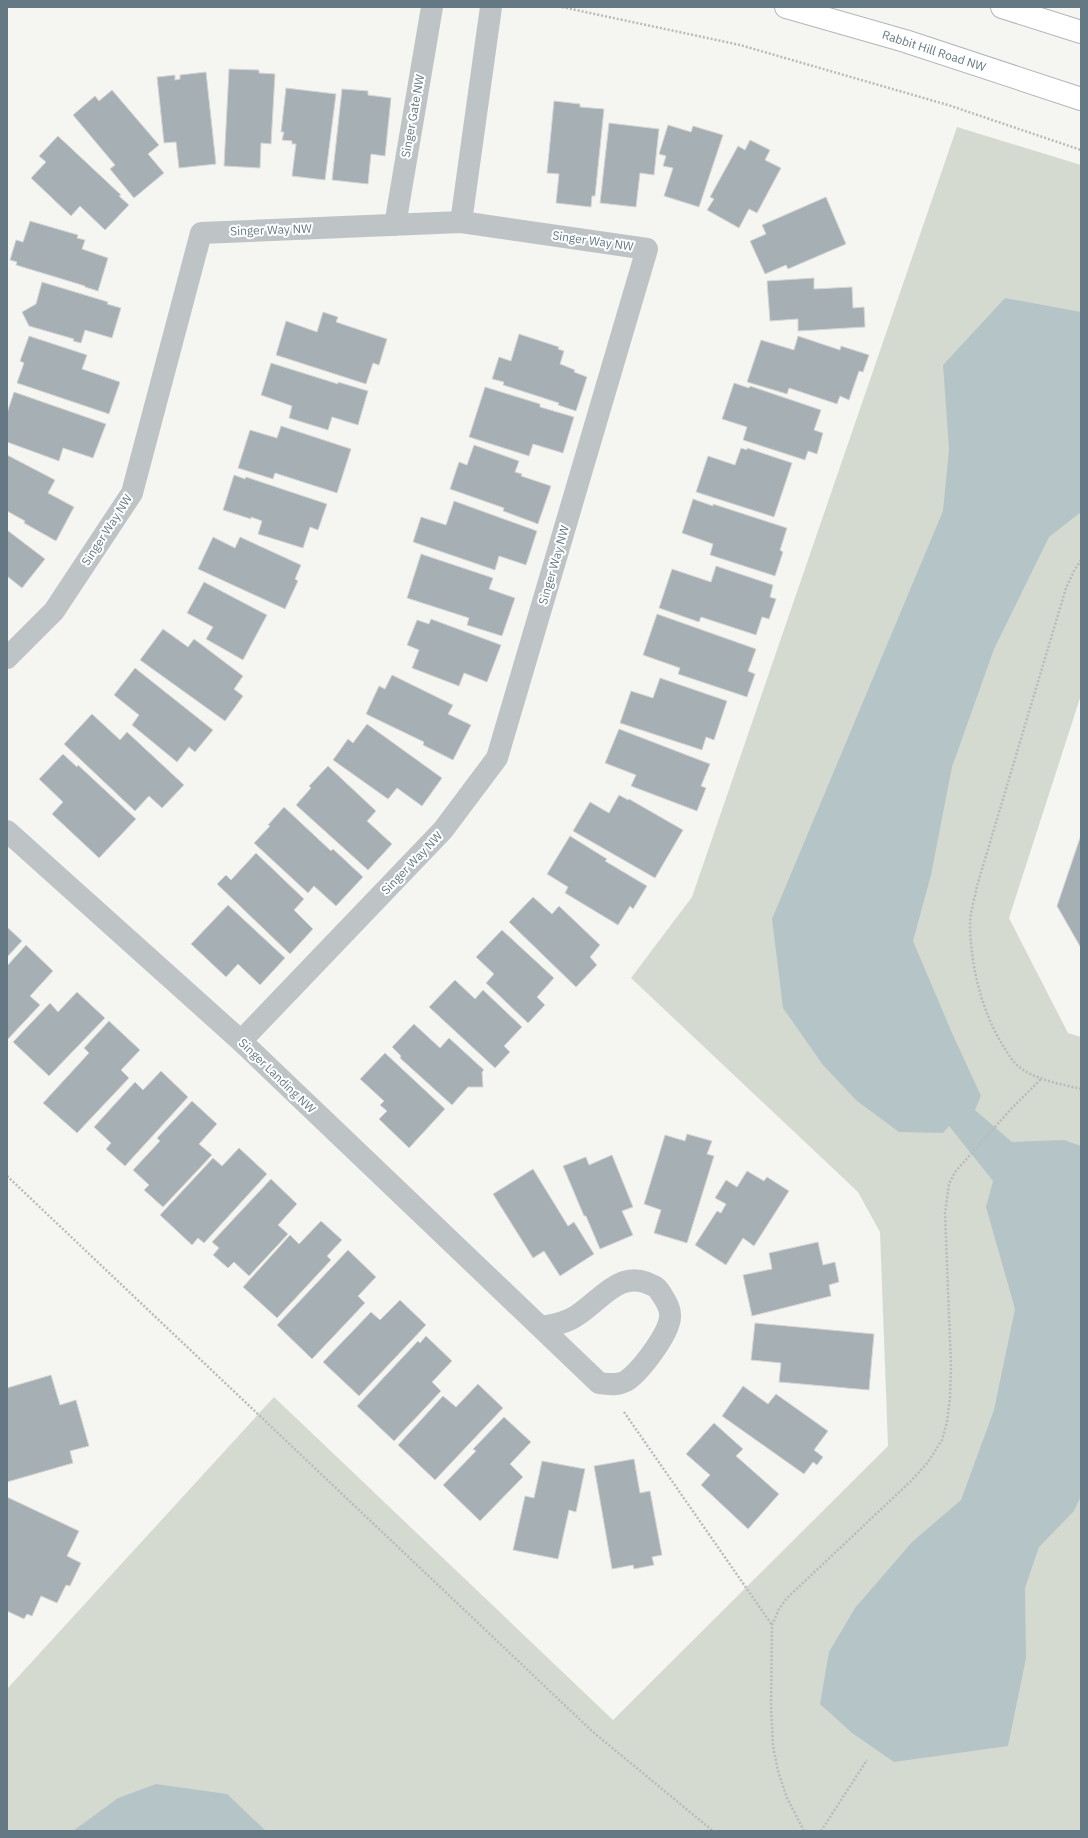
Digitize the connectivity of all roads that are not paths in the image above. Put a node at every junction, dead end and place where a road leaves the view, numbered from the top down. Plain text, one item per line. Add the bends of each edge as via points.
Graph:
1 (432, 7) edge
2 (491, 7) edge
3 (786, 7) edge
4 (1002, 7) edge
5 (1081, 32) edge
6 (1081, 99) edge
7 (461, 222) junction
8 (395, 225) junction
9 (7, 658) edge
10 (7, 831) edge
11 (241, 1041) junction
12 (542, 1327) junction

1 - 8 street, Singer Gate NW
2 - 7 street
3 - 6 main road, Rabbit Hill Road NW via 905,42
4 - 5 main road
7 - 8 street, Singer Way NW
7 - 11 street, Singer Way NW via 647,249 497,758 443,830
8 - 9 street, Singer Way NW via 201,233 132,493 54,611
10 - 11 street, Singer Landing NW
11 - 12 street, Singer Landing NW
12 - 12 street, Singer Landing NW via 599,1383 613,1385 626,1381 644,1362 665,1336 671,1317 667,1301 656,1286 639,1280 625,1280 575,1317

